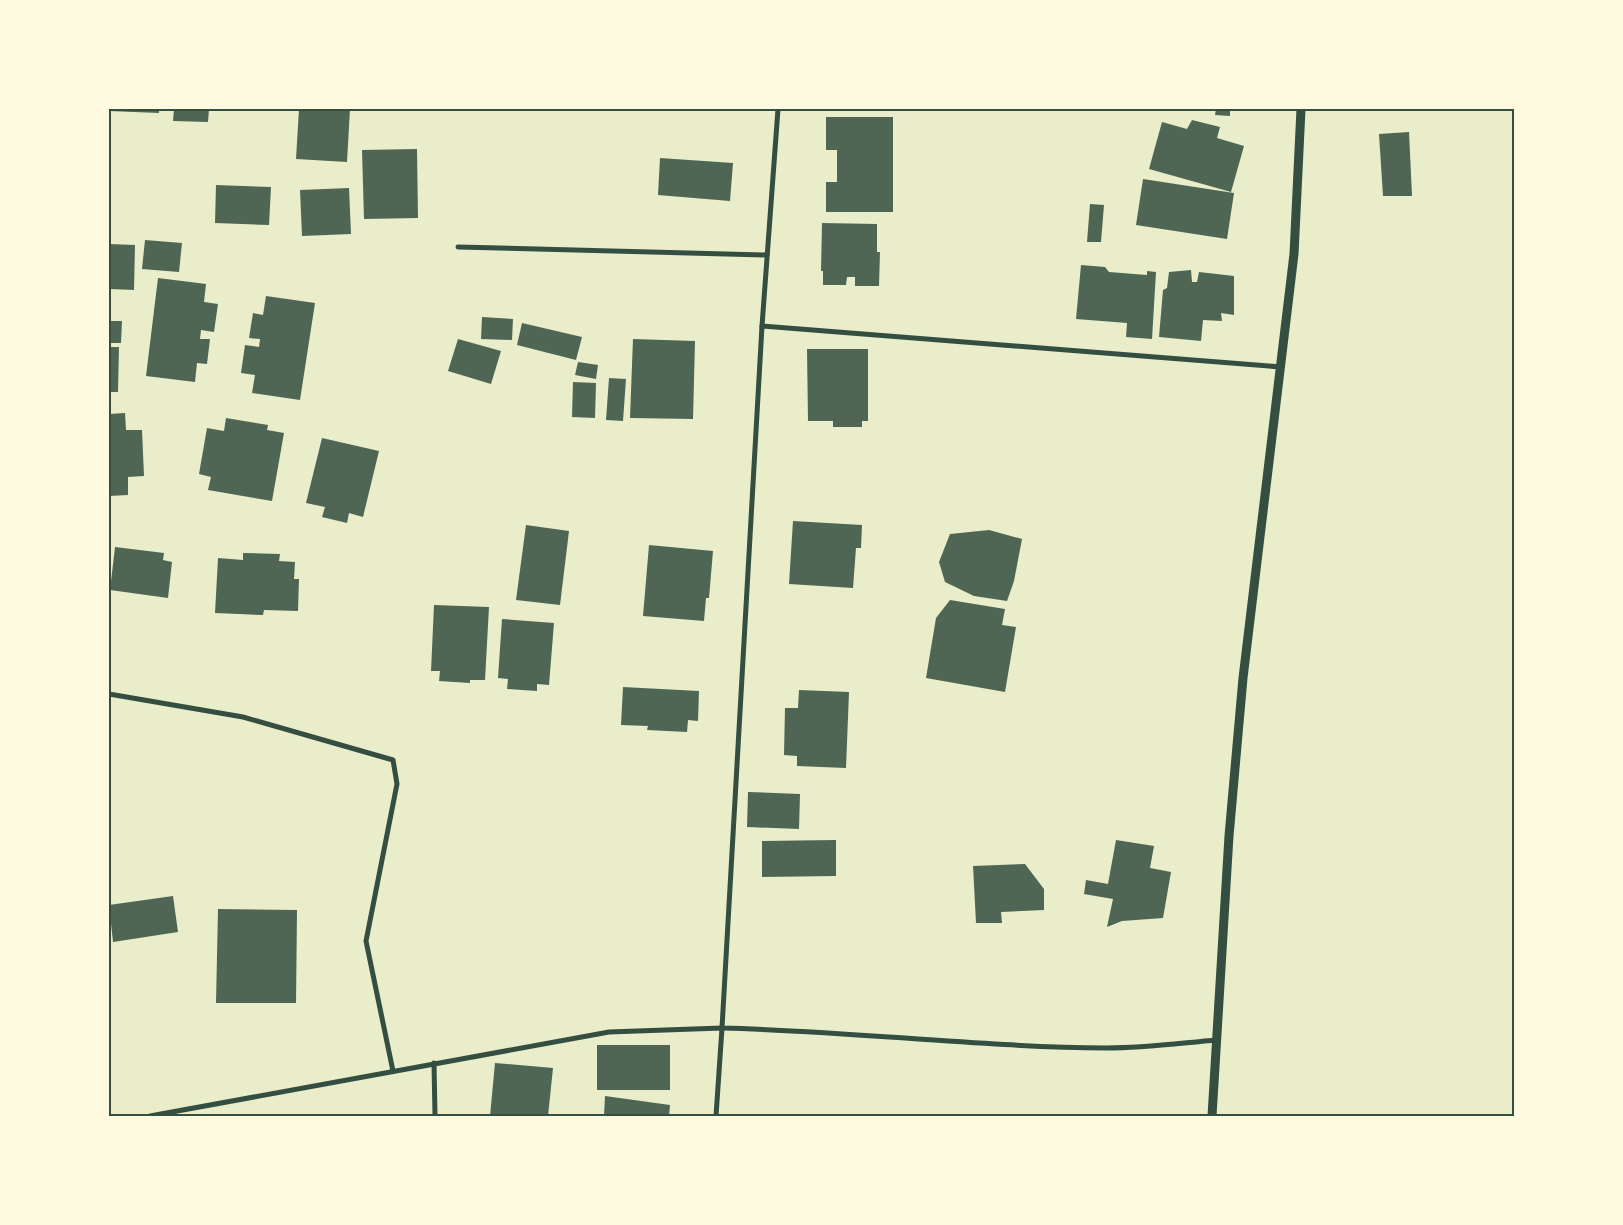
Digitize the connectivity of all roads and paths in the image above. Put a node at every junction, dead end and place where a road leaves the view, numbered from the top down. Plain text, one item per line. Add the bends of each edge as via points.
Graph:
1 (778, 109) edge
2 (1301, 109) edge
3 (458, 247) dead end
4 (767, 255) junction
5 (762, 326) junction
6 (1281, 368) junction
7 (109, 694) edge
8 (722, 1028) junction
9 (1217, 1040) junction
10 (434, 1063) junction
11 (393, 1071) junction
12 (150, 1116) edge
13 (435, 1116) edge
14 (716, 1116) edge
15 (1212, 1116) edge

1 - 4 street
2 - 6 street via 1294,254
3 - 4 street
4 - 5 street
5 - 6 street
5 - 8 street
6 - 9 street via 1243,678 1229,836
7 - 11 street via 244,717 393,760 396,784 366,941
8 - 9 street via 1109,1048
8 - 10 street via 609,1032
8 - 14 street
9 - 15 street
10 - 11 street
10 - 13 street
11 - 12 street

